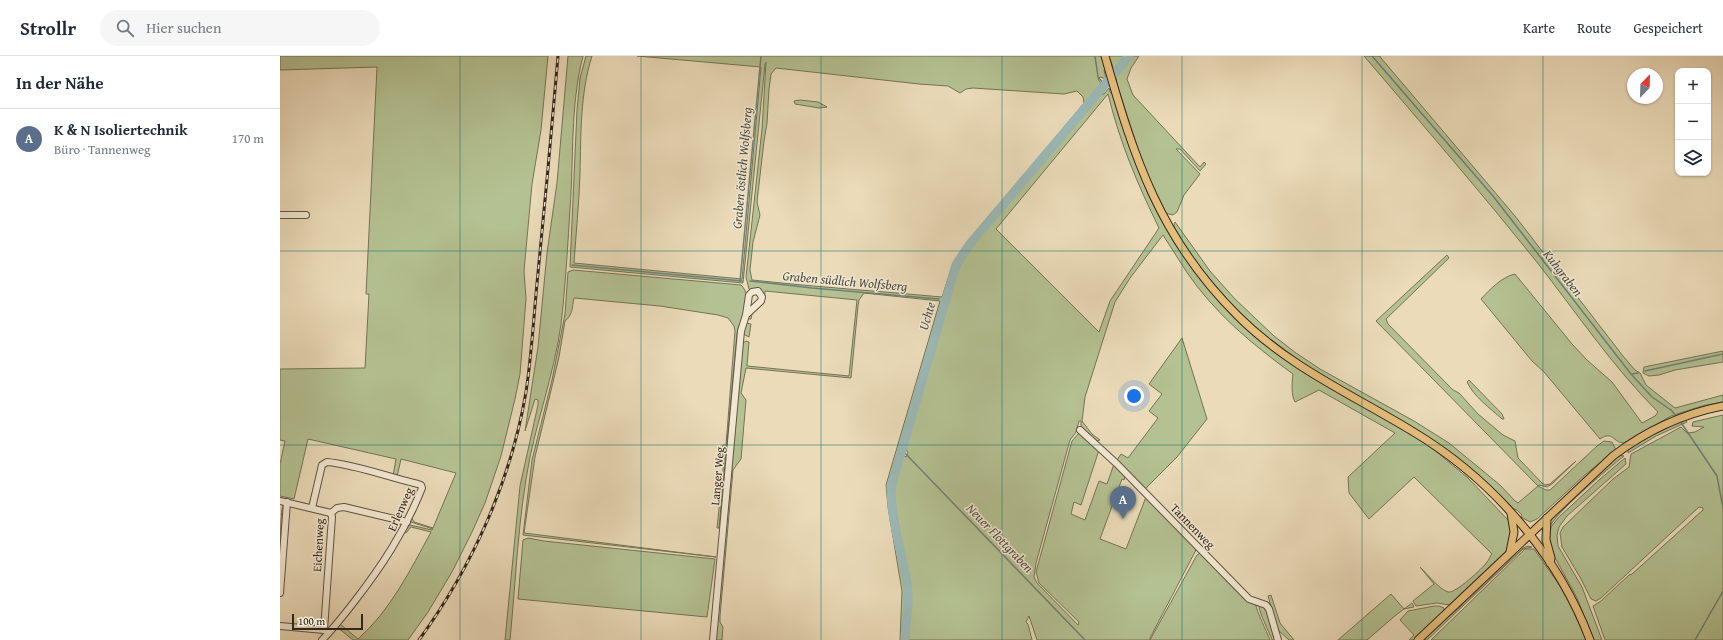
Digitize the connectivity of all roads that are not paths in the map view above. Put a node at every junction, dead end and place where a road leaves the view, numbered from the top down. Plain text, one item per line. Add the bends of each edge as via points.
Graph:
1 (1105, 56) edge
2 (280, 215) edge
3 (306, 215) dead end
4 (746, 315) dead end
5 (1723, 406) edge
6 (1080, 430) dead end
7 (280, 501) edge
8 (287, 502) junction
9 (312, 508) junction
10 (1511, 512) junction
11 (331, 513) junction
12 (1547, 518) junction
13 (407, 522) junction
14 (1529, 534) junction
15 (1510, 552) junction
16 (1550, 563) junction
17 (281, 578) edge
18 (280, 593) edge
19 (280, 626) edge
20 (326, 632) junction
21 (322, 640) edge
22 (713, 640) edge
23 (1278, 640) edge
24 (1418, 640) edge
25 (1590, 640) edge

1 - 10 main road via 1136,158 1160,210 1175,238 1223,300 1264,339 1298,365 1437,446 1479,480
2 - 3 street
4 - 22 street, Langer Weg via 741,331
5 - 12 main road via 1683,417 1647,433 1613,456
6 - 23 street, Tannenweg via 1117,464 1249,599 1269,608
7 - 8 street, Eichenweg
8 - 9 street, Eichenweg
8 - 17 street
9 - 11 street, Eichenweg
9 - 13 street, Erlenweg via 322,465 330,462 421,485
10 - 14 main road
10 - 15 main road via 1514,532
11 - 13 street via 337,508 344,507
11 - 20 street, Eichenweg
12 - 14 main road
12 - 16 main road via 1546,540
13 - 20 street, Erlenweg via 386,559
14 - 15 main road
14 - 16 main road
15 - 24 main road
16 - 25 main road via 1572,601
17 - 18 street
19 - 20 street
20 - 21 street, Erlenweg

